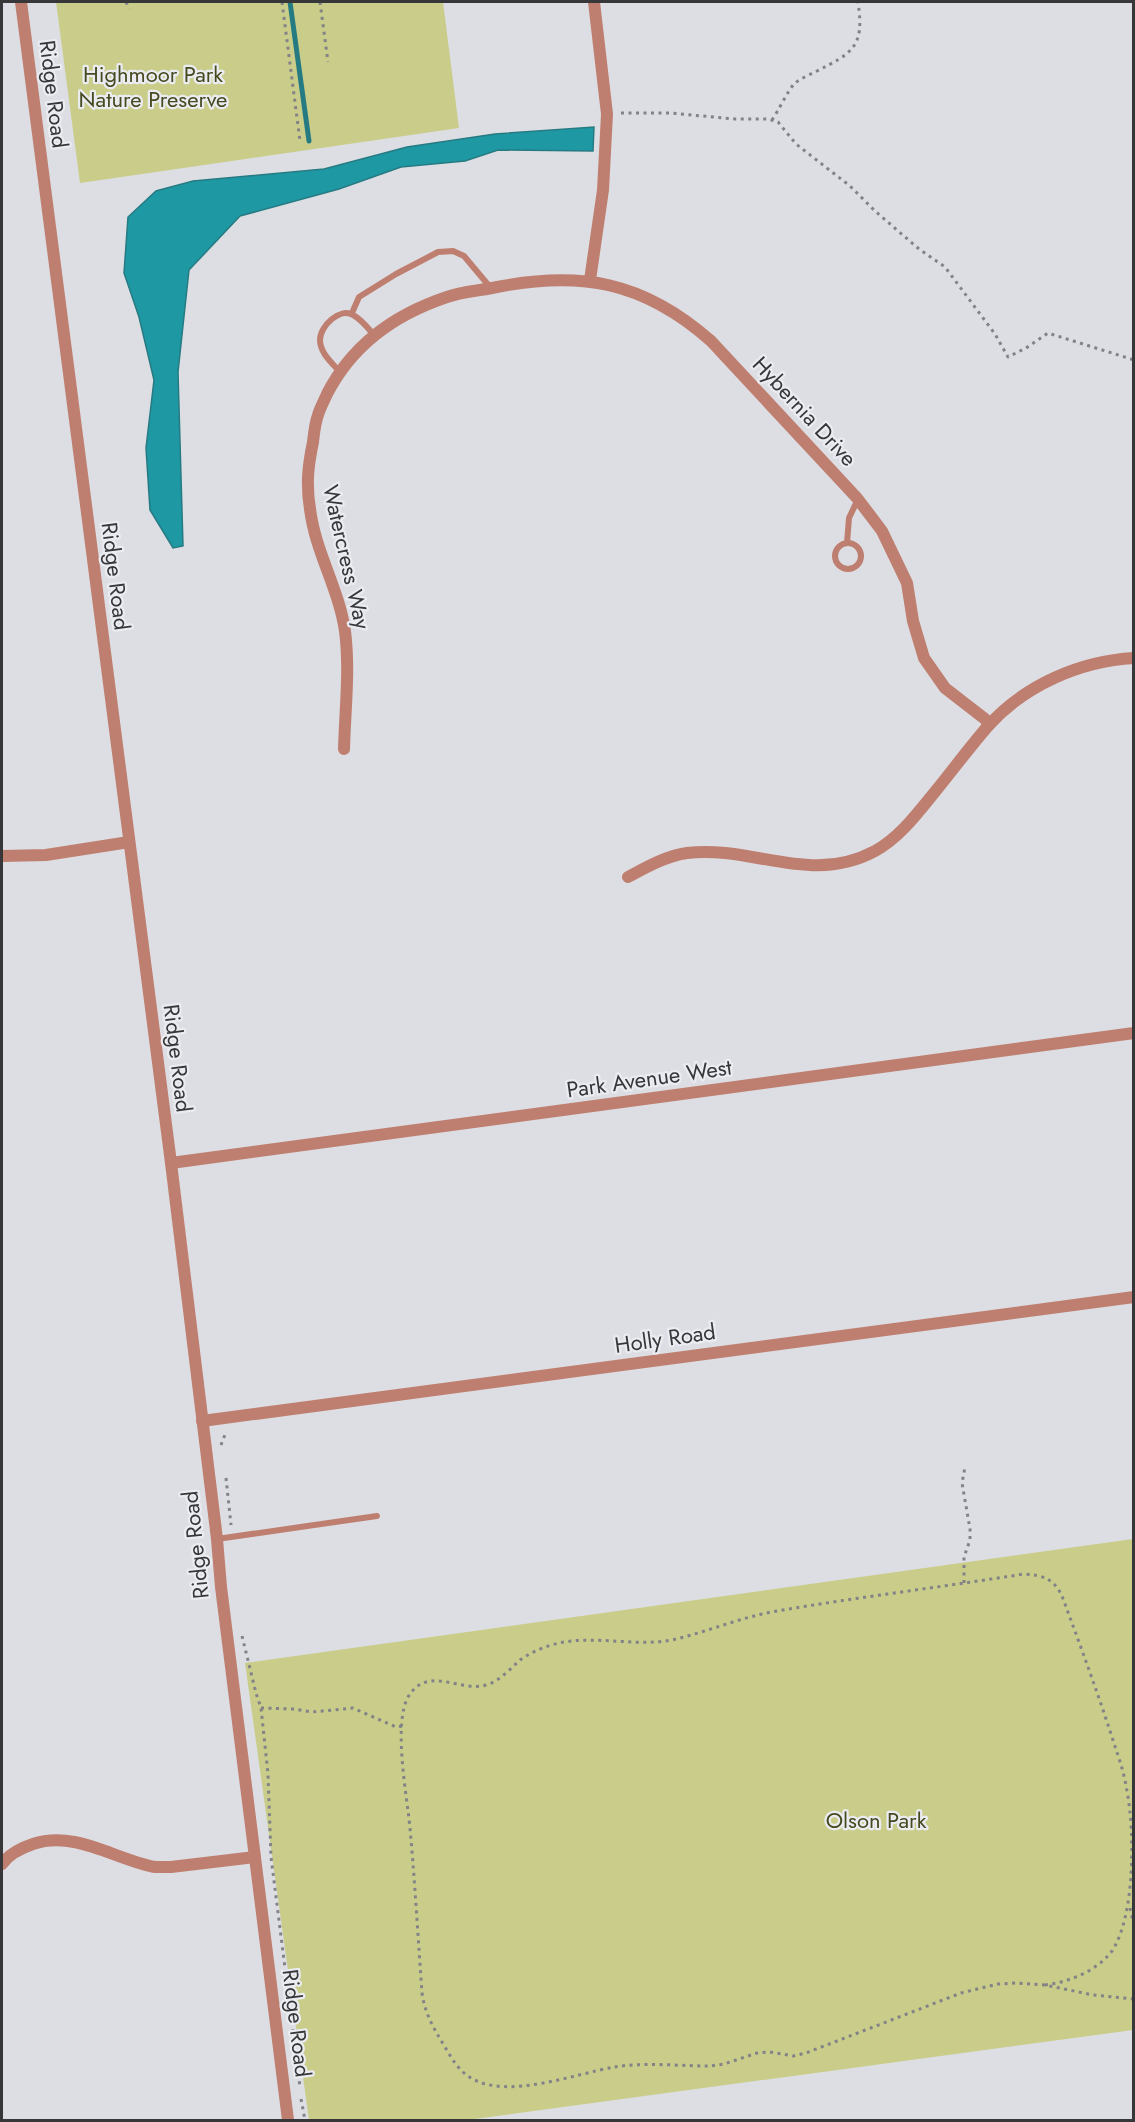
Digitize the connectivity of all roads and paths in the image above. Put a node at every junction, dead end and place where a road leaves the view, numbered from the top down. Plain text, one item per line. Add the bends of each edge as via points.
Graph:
1 (21, 2) edge
2 (126, 2) edge
3 (282, 2) edge
4 (320, 2) edge
5 (594, 2) edge
6 (858, 2) edge
7 (129, 9) dead end
8 (328, 62) dead end
9 (607, 120) junction
10 (772, 120) junction
11 (300, 141) dead end
12 (590, 280) junction
13 (490, 288) junction
14 (352, 313) junction
15 (374, 335) junction
16 (1134, 360) edge
17 (340, 372) junction
18 (858, 499) junction
19 (847, 543) junction
20 (1134, 658) edge
21 (989, 725) junction
22 (344, 749) dead end
23 (129, 842) junction
24 (2, 856) edge
25 (628, 877) dead end
26 (1133, 1037) edge
27 (171, 1163) junction
28 (1134, 1297) edge
29 (227, 1418) junction
30 (202, 1421) junction
31 (223, 1455) dead end
32 (965, 1467) dead end
33 (226, 1479) dead end
34 (377, 1516) dead end
35 (233, 1537) junction
36 (217, 1539) junction
37 (964, 1583) junction
38 (240, 1626) dead end
39 (261, 1708) junction
40 (403, 1726) junction
41 (1133, 1851) edge
42 (255, 1857) junction
43 (2, 1864) edge
44 (1129, 1906) junction
45 (1132, 1920) edge
46 (1134, 1926) edge
47 (1045, 1985) junction
48 (1134, 1999) edge
49 (288, 2121) edge
50 (304, 2121) edge

1 - 23 street, Ridge Road
2 - 7 path
3 - 11 path
4 - 8 path
5 - 9 street
6 - 10 path via 860,33 855,47 844,58 793,85
9 - 10 path via 670,113
9 - 12 street
10 - 16 path via 894,229 945,267 1008,357 1048,333
12 - 13 street, Watercress Way via 523,281
12 - 18 street, Hybernia Drive via 642,295 690,322
13 - 14 lane via 464,256 453,251 438,252 359,297
13 - 15 street, Watercress Way via 449,296 407,314
14 - 15 lane
14 - 17 lane via 328,322 320,339 322,350
15 - 17 street, Watercress Way
17 - 22 street, Watercress Way via 318,413 307,476 315,534 345,630
18 - 19 lane via 849,518
18 - 21 street, Hybernia Drive via 882,531 906,579 924,658 945,688
19 - 19 lane via 838,548 835,556 838,564 849,569 857,566 862,554 857,546
20 - 21 street via 1074,669 1038,687
21 - 25 street via 910,821 889,842 859,858 818,867 689,853
23 - 24 street via 46,855
23 - 27 street, Ridge Road
26 - 27 street, Park Avenue West
27 - 30 street, Ridge Road
28 - 29 street, Holly Road
29 - 30 street, Holly Road
29 - 31 path via 221,1444
30 - 36 street, Ridge Road
32 - 37 path via 962,1483 970,1540 964,1557
33 - 35 path
34 - 35 lane
35 - 36 lane
36 - 42 street, Ridge Road
37 - 40 path via 777,1611 672,1640 558,1643 532,1653 487,1685 467,1687 440,1680 423,1684 409,1696
37 - 41 path via 1024,1574 1044,1577 1058,1587 1123,1772
38 - 39 path
39 - 40 path via 312,1712 353,1708 396,1727
39 - 50 path via 271,1857
40 - 47 path via 401,1742 425,2010 459,2069 484,2085 542,2083 617,2067 710,2066 757,2053 793,2056 981,1987
41 - 44 path
42 - 43 street via 155,1867 63,1839 24,1847
42 - 49 street, Ridge Road
44 - 45 path
44 - 47 path via 1120,1939 1103,1962 1074,1978
45 - 46 path
47 - 48 path

